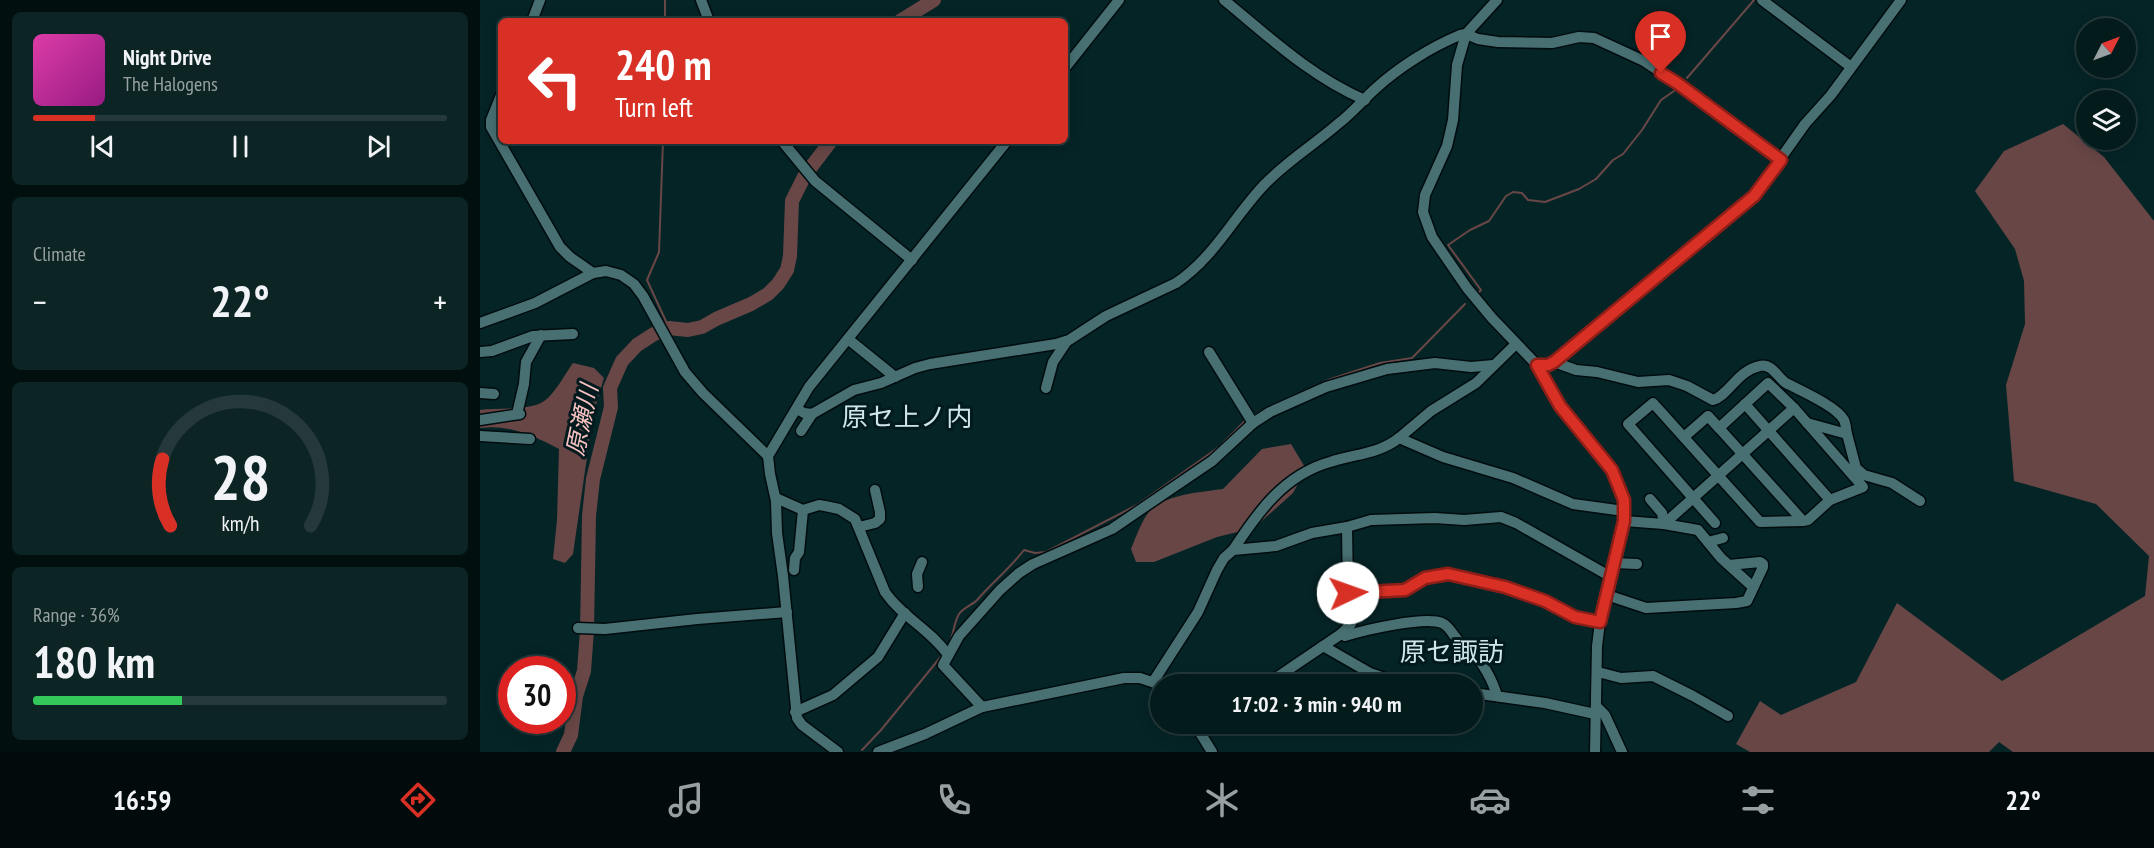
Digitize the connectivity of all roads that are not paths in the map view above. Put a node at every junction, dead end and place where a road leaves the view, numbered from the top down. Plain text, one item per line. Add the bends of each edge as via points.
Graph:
1 (540, 0) edge
2 (701, 0) edge
3 (1119, 0) edge
4 (1224, 0) edge
5 (1497, 0) edge
6 (1762, 0) edge
7 (1902, 0) edge
8 (533, 18) edge
9 (708, 18) edge
10 (1466, 34) junction
11 (1068, 64) edge
12 (1851, 68) junction
13 (1365, 100) junction
14 (498, 102) edge
15 (498, 138) edge
16 (501, 144) edge
17 (784, 144) edge
18 (1005, 144) edge
19 (1781, 160) junction
20 (912, 260) junction
21 (593, 273) junction
22 (480, 323) edge
23 (573, 334) dead end
24 (541, 335) junction
25 (848, 339) junction
26 (1068, 341) junction
27 (1516, 344) junction
28 (480, 352) edge
29 (1209, 352) dead end
30 (1554, 362) junction
31 (1494, 365) junction
32 (1537, 365) junction
33 (895, 377) junction
34 (1046, 388) dead end
35 (480, 393) edge
36 (494, 394) dead end
37 (1746, 404) junction
38 (1794, 408) junction
39 (797, 409) junction
40 (812, 414) junction
41 (496, 418) junction
42 (480, 420) edge
43 (1251, 420) junction
44 (1807, 423) junction
45 (1719, 428) junction
46 (801, 431) dead end
47 (1769, 431) junction
48 (1847, 434) junction
49 (480, 436) edge
50 (497, 437) junction
51 (1684, 437) junction
52 (1399, 438) junction
53 (530, 439) dead end
54 (1743, 454) junction
55 (768, 456) junction
56 (1718, 476) junction
57 (875, 490) dead end
58 (776, 498) junction
59 (1650, 499) dead end
60 (1693, 499) junction
61 (1830, 500) junction
62 (1920, 501) dead end
63 (803, 510) junction
64 (1624, 516) junction
65 (1803, 521) junction
66 (1715, 523) dead end
67 (1664, 524) junction
68 (859, 526) junction
69 (1347, 527) junction
70 (1723, 538) dead end
71 (1708, 542) junction
72 (1233, 550) junction
73 (781, 558) junction
74 (795, 558) junction
75 (922, 562) dead end
76 (1614, 563) junction
77 (1637, 564) dead end
78 (1729, 565) junction
79 (794, 570) dead end
80 (1611, 577) junction
81 (918, 587) dead end
82 (1753, 587) junction
83 (1348, 593) junction
84 (1607, 595) junction
85 (787, 612) junction
86 (905, 613) junction
87 (1600, 622) junction
88 (578, 628) dead end
89 (1341, 634) junction
90 (1323, 646) junction
91 (948, 655) junction
92 (1598, 672) junction
93 (1162, 674) edge
94 (1282, 674) edge
95 (1373, 674) edge
96 (1150, 681) edge
97 (1483, 694) edge
98 (1497, 696) junction
99 (982, 707) junction
100 (1596, 710) junction
101 (795, 712) junction
102 (1728, 716) dead end
103 (1201, 734) edge
104 (838, 752) edge
105 (878, 752) edge
106 (1212, 752) edge
107 (1595, 752) edge
108 (1622, 752) edge

1 - 8 street
2 - 9 street
3 - 11 street
4 - 13 street via 1319,76
5 - 10 street
6 - 12 street
7 - 12 street
10 - 13 street via 1421,55
10 - 19 street via 1498,42 1552,43 1594,38 1636,57 1677,83
10 - 27 street via 1457,65 1447,146 1425,195 1423,212 1432,237 1467,288
12 - 19 street
13 - 26 street via 1265,184 1187,276 1106,316
14 - 15 street via 490,120
16 - 21 street via 560,247
17 - 20 street via 815,181
18 - 20 street
19 - 30 street via 1754,196
20 - 25 street
21 - 22 street via 535,303
21 - 55 street via 606,271 634,284 685,372
23 - 24 street
24 - 28 street
24 - 41 street via 526,362 519,414
25 - 33 street
25 - 39 street via 809,387
26 - 33 street via 930,364
26 - 34 street via 1053,362
27 - 31 street
27 - 32 street
29 - 43 street
30 - 32 street
30 - 48 street via 1638,382 1669,380 1713,400 1736,379 1761,365 1767,366 1839,415 1845,421
31 - 43 street via 1435,363 1387,369 1326,387
31 - 52 street via 1488,374 1431,411
32 - 64 street via 1560,406 1612,470 1624,500
33 - 40 street via 854,390
35 - 36 street
37 - 38 street via 1768,384
37 - 45 street
37 - 47 street
38 - 44 street
38 - 47 street
39 - 40 street
39 - 55 street
40 - 46 street
41 - 42 street
41 - 50 street
43 - 91 street via 1212,461 1112,529 1019,573 959,636
44 - 48 street
44 - 61 street via 1863,487
45 - 51 street via 1708,416
45 - 54 street
47 - 54 street
47 - 61 street
48 - 62 street via 1856,468 1864,475 1892,483
49 - 50 street
50 - 53 street
51 - 56 street
51 - 60 street via 1653,402 1628,424
52 - 64 street via 1443,457 1513,478 1573,504
52 - 72 street via 1389,446 1329,462 1296,476 1265,505
54 - 56 street
54 - 65 street
55 - 58 street
56 - 60 street
56 - 65 street via 1760,522
57 - 68 street via 880,519
58 - 63 street
58 - 73 street
59 - 67 street via 1662,513
60 - 66 street
60 - 67 street
61 - 65 street
63 - 68 street via 819,505 839,509
63 - 74 street
64 - 67 street
64 - 76 street
67 - 71 street via 1698,530
68 - 86 street via 885,592
69 - 72 street via 1312,533 1276,546
69 - 80 street via 1371,520 1501,517
69 - 83 street
70 - 71 street
71 - 78 street
72 - 93 street via 1217,570
73 - 74 street
73 - 85 street
74 - 79 street
75 - 81 street via 917,574
76 - 77 street
76 - 80 street
78 - 82 street
78 - 82 street via 1763,564
80 - 84 street
82 - 84 street via 1747,601 1646,608
83 - 87 street via 1405,590 1425,578 1448,574 1493,583 1545,601 1575,617
83 - 89 street via 1351,624
84 - 87 street
85 - 88 street
85 - 101 street
86 - 91 street via 939,642
86 - 101 street via 878,657 833,695
87 - 92 street
89 - 90 street
89 - 98 street via 1432,620 1443,623 1472,650
90 - 94 street
90 - 95 street
91 - 99 street via 942,665
92 - 100 street
92 - 102 street via 1621,678 1653,676
96 - 99 street via 1124,678
97 - 98 street
98 - 100 street
99 - 105 street
100 - 107 street
100 - 108 street via 1605,715
101 - 104 street via 802,725
103 - 106 street

